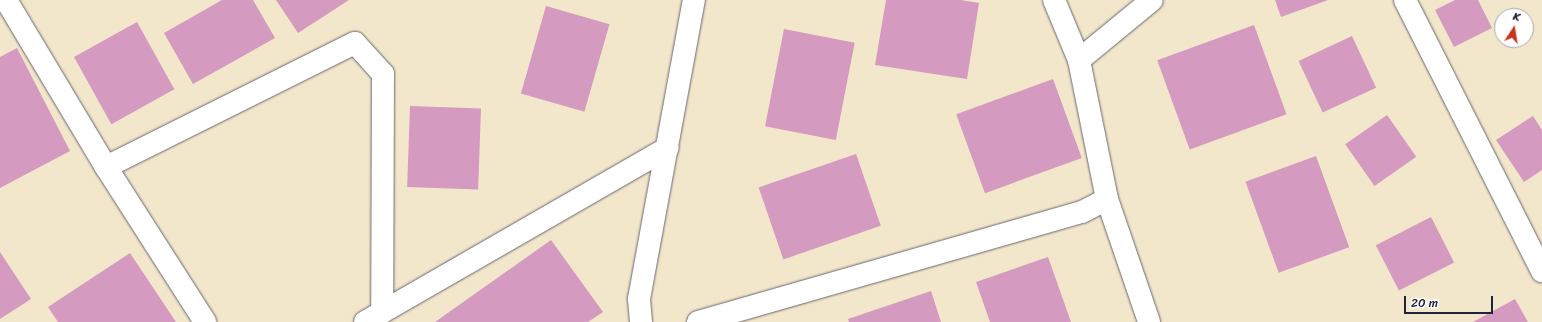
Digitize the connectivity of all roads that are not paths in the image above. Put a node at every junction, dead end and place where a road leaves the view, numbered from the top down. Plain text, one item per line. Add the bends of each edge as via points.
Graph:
1 (6, 0) edge
2 (694, 0) edge
3 (1054, 0) edge
4 (1152, 0) edge
5 (1405, 0) edge
6 (1079, 60) junction
7 (667, 148) junction
8 (106, 167) junction
9 (1107, 199) junction
10 (1542, 271) edge
11 (374, 317) edge
12 (205, 322) edge
13 (641, 322) edge
14 (698, 322) edge
15 (1149, 322) edge

1 - 8 street
2 - 7 street
3 - 6 street
4 - 6 street
5 - 10 street
6 - 9 street
7 - 11 street
7 - 13 street via 640,299
8 - 11 street via 355,43 383,74
8 - 12 street
9 - 14 street via 1082,212
9 - 15 street

